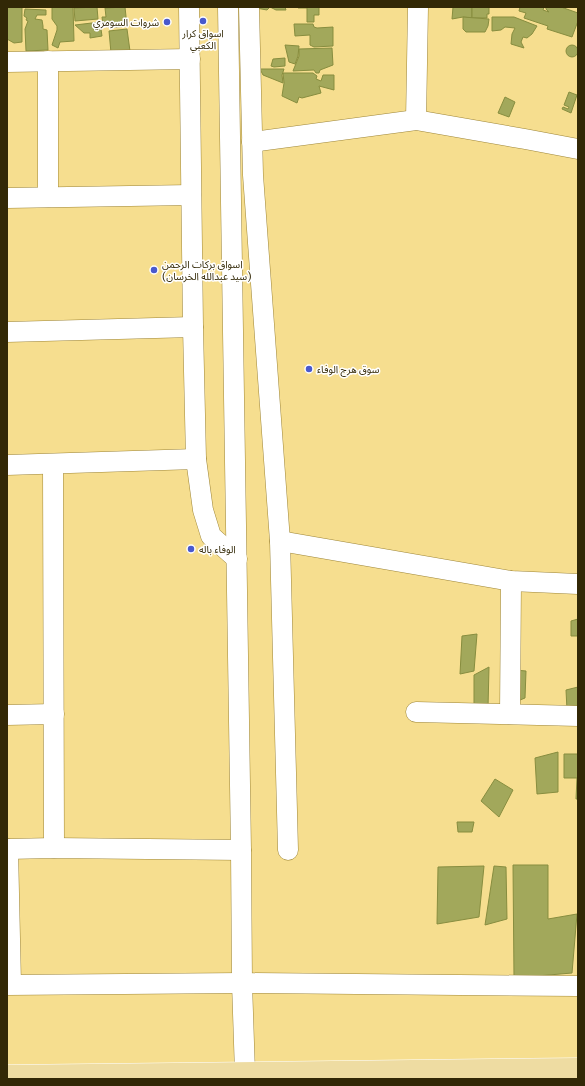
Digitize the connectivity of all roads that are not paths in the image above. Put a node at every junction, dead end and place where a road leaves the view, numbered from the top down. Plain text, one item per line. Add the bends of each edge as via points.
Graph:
1 (189, 7) edge
2 (228, 7) edge
3 (249, 7) edge
4 (418, 7) edge
5 (190, 59) junction
6 (48, 61) junction
7 (7, 62) edge
8 (416, 120) junction
9 (252, 142) junction
10 (578, 148) edge
11 (253, 175) junction
12 (231, 176) junction
13 (192, 195) junction
14 (48, 197) junction
15 (7, 198) edge
16 (192, 327) junction
17 (7, 332) edge
18 (196, 459) junction
19 (53, 464) junction
20 (7, 465) edge
21 (280, 541) junction
22 (237, 559) junction
23 (511, 581) junction
24 (578, 584) edge
25 (416, 712) dead end
26 (54, 714) junction
27 (510, 714) junction
28 (7, 715) edge
29 (578, 716) edge
30 (54, 848) junction
31 (7, 849) edge
32 (241, 850) junction
33 (288, 850) dead end
34 (242, 983) junction
35 (9, 984) edge
36 (578, 986) edge
37 (578, 1069) edge
38 (245, 1073) junction
39 (7, 1076) edge

1 - 5 street
2 - 12 street
3 - 9 street
4 - 8 street
5 - 6 street
5 - 13 street
6 - 7 street
6 - 14 street
8 - 9 street
8 - 10 street
9 - 11 street
11 - 12 street
11 - 21 street
12 - 22 street
13 - 14 street
13 - 16 street
14 - 15 street
16 - 17 street
16 - 18 street
18 - 19 street
18 - 22 street via 203,510 211,536
19 - 20 street
19 - 26 street
21 - 23 street
21 - 33 street
22 - 32 street
23 - 24 street
23 - 27 street
25 - 27 street
26 - 28 street
26 - 30 street
27 - 29 street
30 - 31 street
30 - 32 street
31 - 35 street
32 - 34 street
34 - 35 street
34 - 36 street
34 - 38 street
37 - 38 highway
38 - 39 highway

